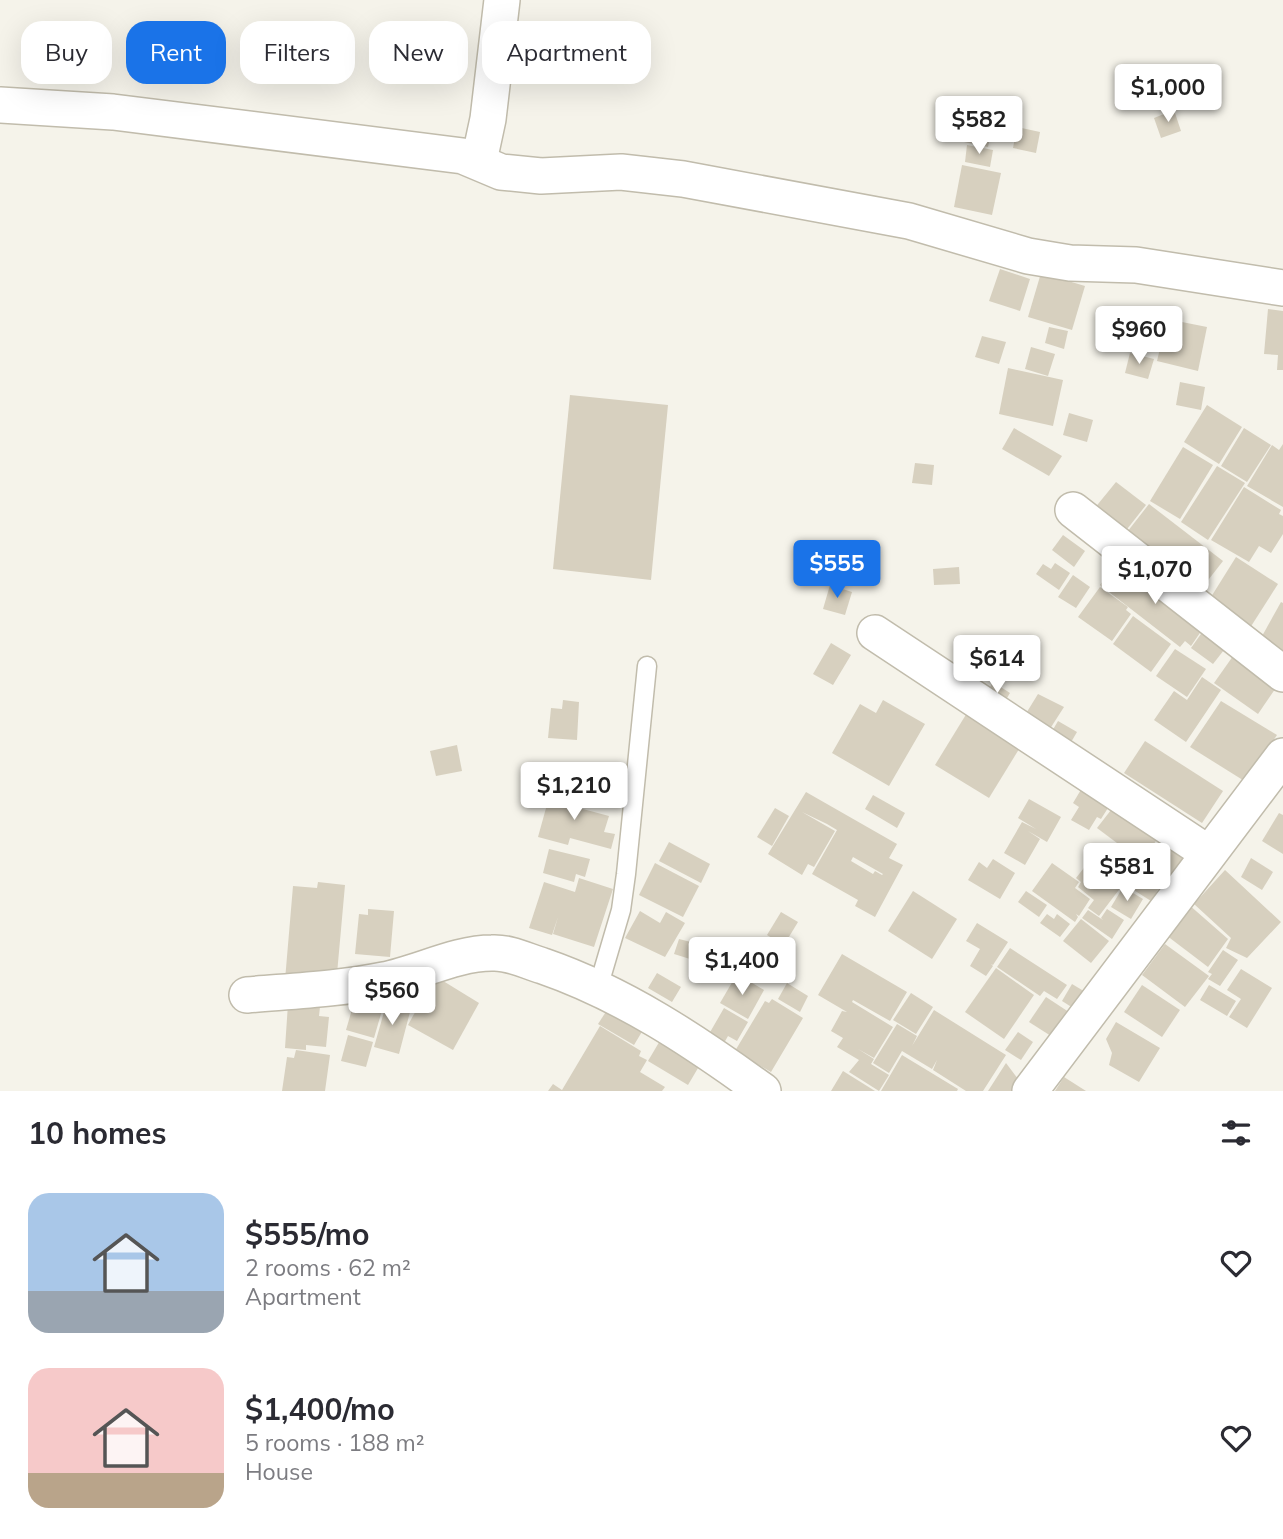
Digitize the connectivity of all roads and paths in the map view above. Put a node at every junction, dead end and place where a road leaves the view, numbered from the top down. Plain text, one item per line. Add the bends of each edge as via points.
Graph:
1 (502, 0) edge
2 (0, 105) edge
3 (479, 161) junction
4 (1283, 288) edge
5 (1073, 510) dead end
6 (875, 633) dead end
7 (647, 666) dead end
8 (1283, 674) edge
9 (1278, 773) edge
10 (1208, 853) junction
11 (598, 988) junction
12 (247, 995) dead end
13 (763, 1091) edge
14 (1030, 1091) edge

1 - 3 street
2 - 3 street via 113,112
3 - 4 street via 501,172 541,176 621,172 683,179 909,221 1028,256 1136,265
5 - 8 street
6 - 10 street
7 - 11 lane via 621,909
9 - 10 street
10 - 14 street
11 - 12 street via 508,954 493,953 354,985
11 - 13 street via 666,1024

